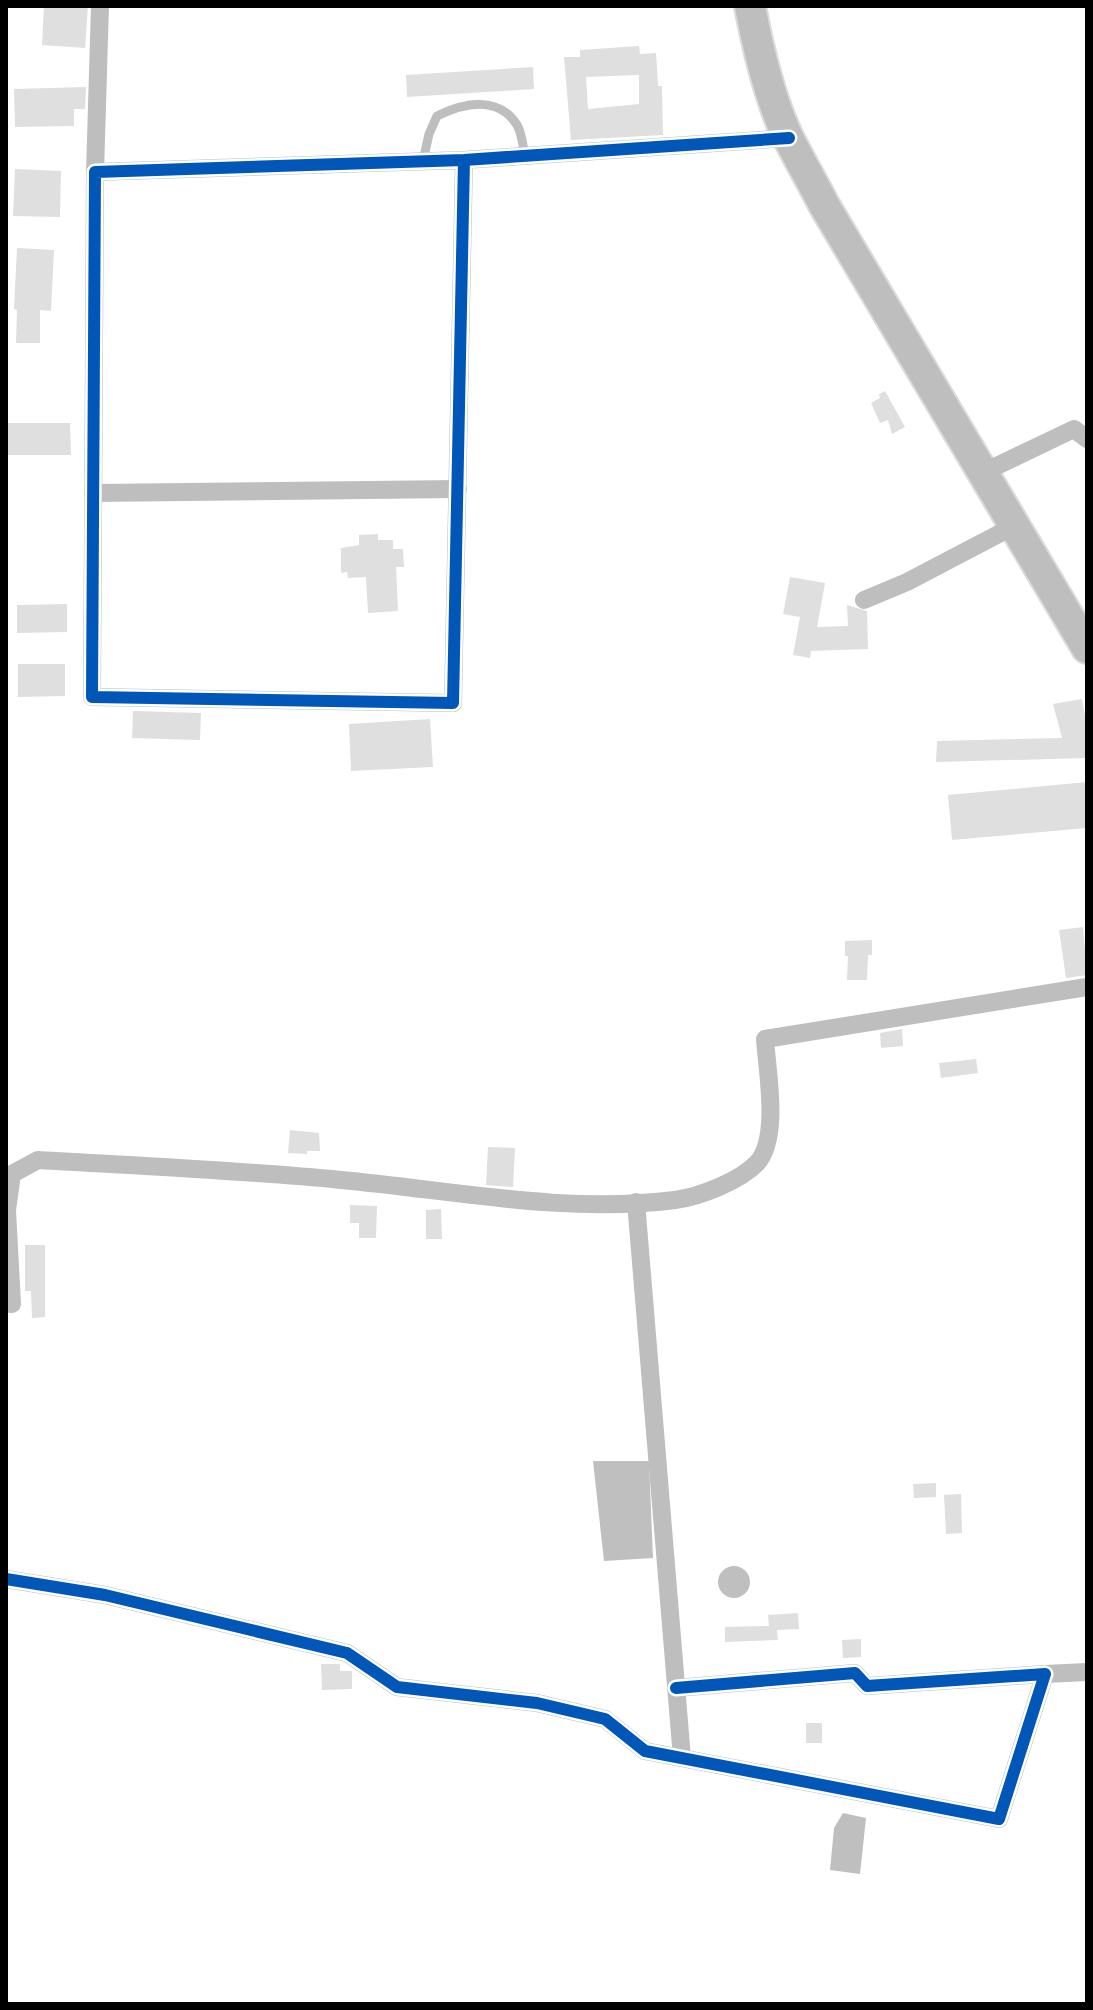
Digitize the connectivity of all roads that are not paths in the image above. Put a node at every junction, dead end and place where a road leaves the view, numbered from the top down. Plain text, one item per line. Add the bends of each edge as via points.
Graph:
1 (100, 6) edge
2 (750, 6) edge
3 (789, 138) junction
4 (525, 156) junction
5 (464, 160) junction
6 (423, 161) junction
7 (95, 172) junction
8 (1087, 439) edge
9 (982, 473) junction
10 (458, 489) junction
11 (93, 493) junction
12 (1014, 526) junction
13 (864, 600) dead end
14 (1087, 648) edge
15 (1087, 987) edge
16 (636, 1202) junction
17 (6, 1303) edge
18 (6, 1579) edge
19 (1087, 1672) edge
20 (1045, 1674) junction
21 (676, 1688) junction
22 (682, 1758) junction

1 - 7 street
2 - 3 highway via 763,66
3 - 4 street
3 - 9 highway
4 - 5 street
4 - 6 lane via 518,126 503,111 482,102 437,116
5 - 6 street
5 - 10 street
6 - 7 street
7 - 11 street
8 - 9 street via 1074,429
9 - 12 highway
10 - 11 street
10 - 11 street via 453,703 92,697
12 - 13 street
12 - 14 highway
15 - 16 street via 765,1039 769,1131 759,1161 704,1193
16 - 17 street via 499,1198 342,1180 38,1160 12,1174 7,1210 12,1304
16 - 21 street
18 - 22 street via 105,1595 347,1653 397,1687 537,1703 605,1719 645,1751
19 - 20 street
20 - 21 street via 867,1686 855,1673
20 - 22 street via 999,1819
21 - 22 street

